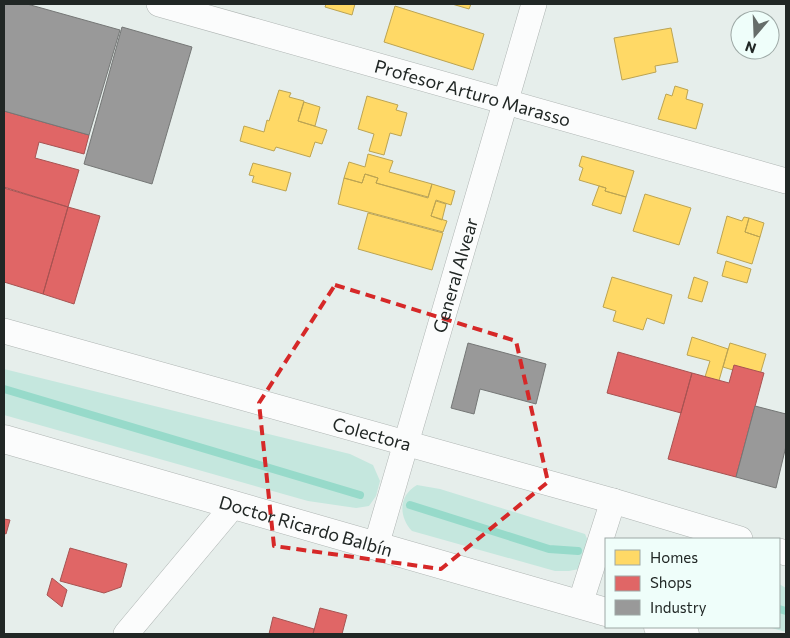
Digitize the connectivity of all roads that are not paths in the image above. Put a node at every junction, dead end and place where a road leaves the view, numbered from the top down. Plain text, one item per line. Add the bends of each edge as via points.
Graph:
1 (159, 4) edge
2 (534, 4) edge
3 (506, 102) junction
4 (786, 181) edge
5 (4, 331) edge
6 (4, 439) edge
7 (405, 443) junction
8 (613, 501) junction
9 (233, 506) junction
10 (737, 538) edge
11 (376, 546) junction
12 (580, 604) junction
13 (605, 612) edge
14 (126, 634) edge

1 - 3 street, Profesor Arturo Marasso
2 - 3 street, General Alvear
3 - 4 street, Profesor Arturo Marasso
3 - 7 street, General Alvear
5 - 7 street, Colectora
6 - 9 main road, Doctor Ricardo Balbín
7 - 8 street, Colectora
7 - 11 street, General Alvear
8 - 10 street, Colectora
8 - 12 street
9 - 11 main road, Doctor Ricardo Balbín
9 - 14 street
11 - 12 main road, Doctor Ricardo Balbín
12 - 13 main road, Doctor Ricardo Balbín

